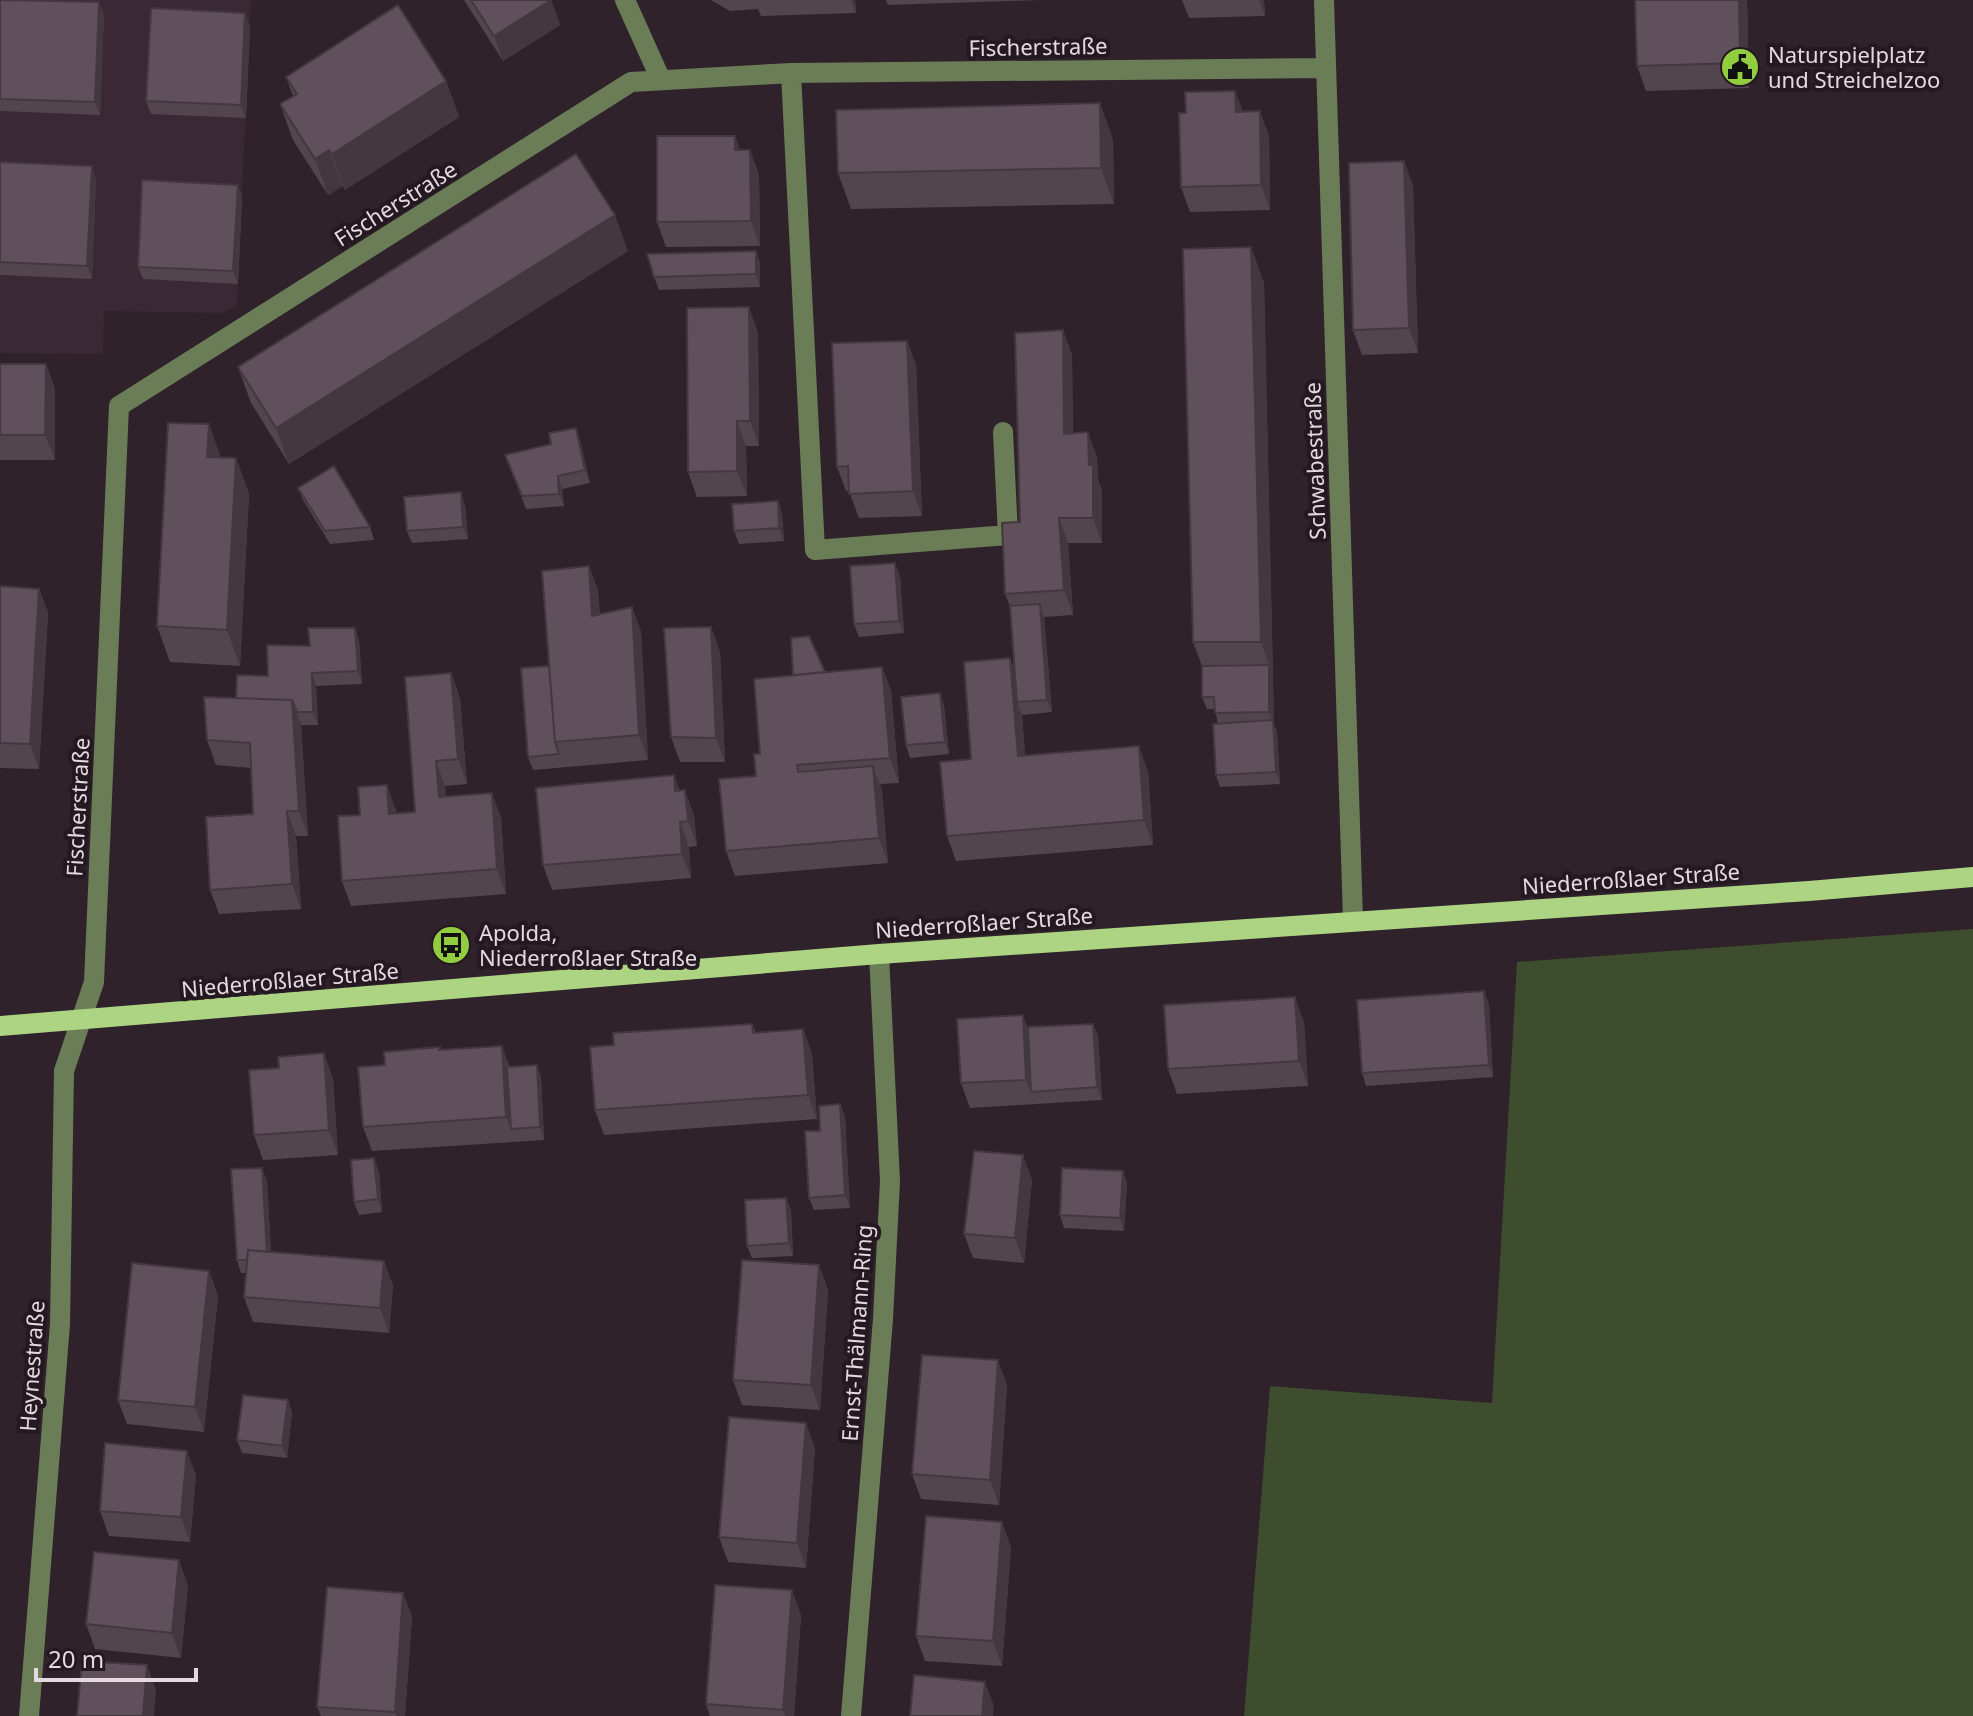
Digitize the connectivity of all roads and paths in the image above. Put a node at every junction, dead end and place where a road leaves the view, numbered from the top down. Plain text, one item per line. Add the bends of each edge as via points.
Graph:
1 (625, 0) edge
2 (1324, 0) edge
3 (1325, 68) junction
4 (791, 73) junction
5 (661, 80) junction
6 (1003, 432) dead end
7 (1973, 877) edge
8 (1353, 920) junction
9 (879, 954) junction
10 (81, 1021) junction
11 (0, 1026) edge
12 (29, 1716) edge
13 (851, 1716) edge

1 - 5 street
2 - 3 street, Schwabestraße
3 - 4 street, Fischerstraße
3 - 8 street, Schwabestraße
4 - 5 street, Fischerstraße
4 - 6 street via 815,550 1008,535
5 - 10 street, Fischerstraße via 631,82 119,406 94,982
7 - 8 main road, Niederroßlaer Straße
8 - 9 main road, Niederroßlaer Straße
9 - 10 main road, Niederroßlaer Straße
9 - 13 street, Ernst-Thälmann-Ring via 890,1181
10 - 11 main road, Niederroßlaer Straße
10 - 12 street, Heynestraße via 64,1071 60,1324

